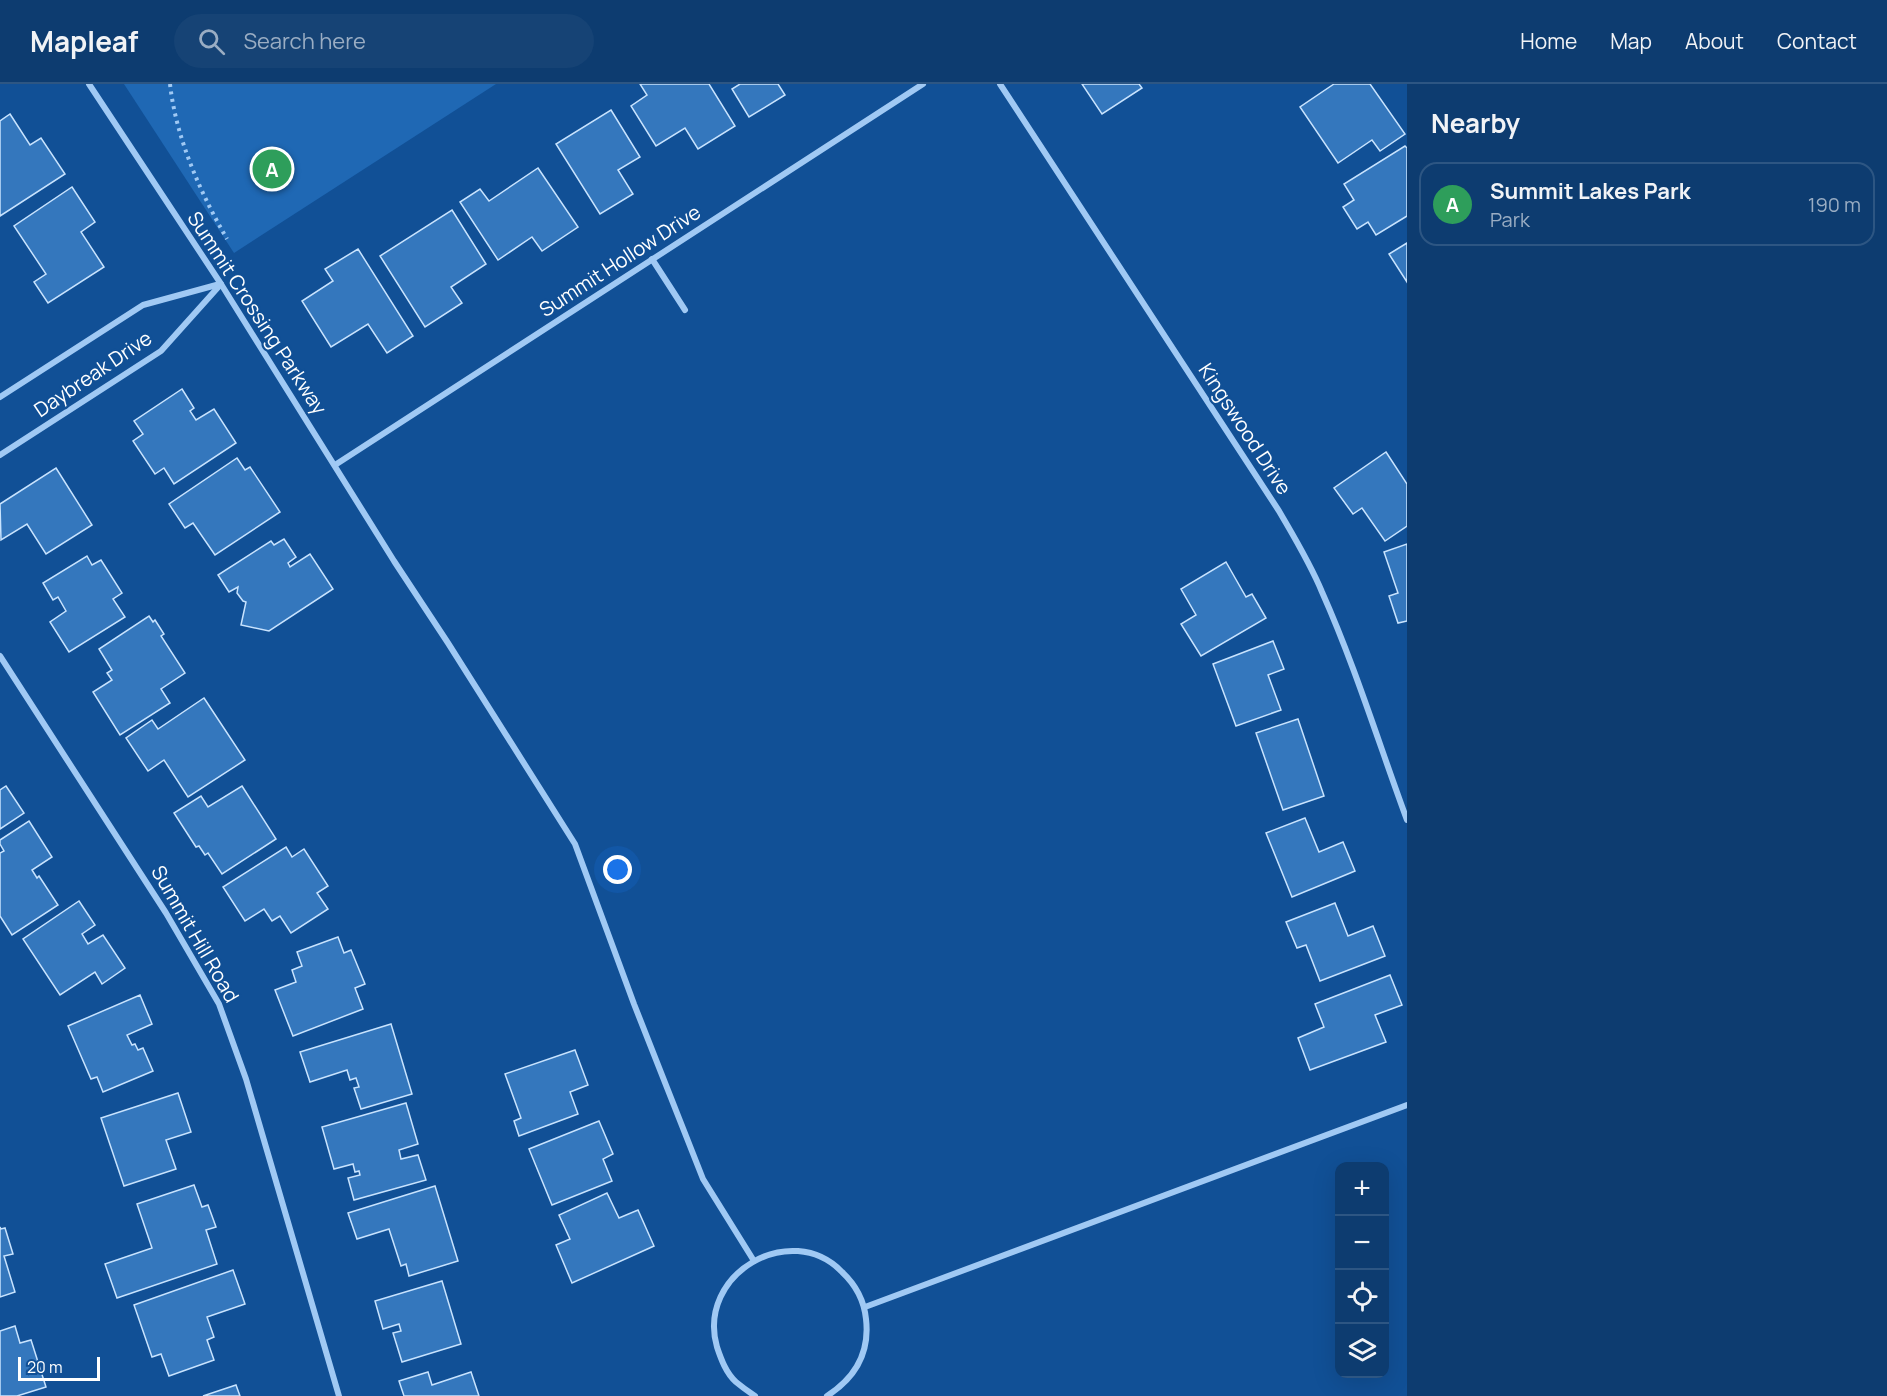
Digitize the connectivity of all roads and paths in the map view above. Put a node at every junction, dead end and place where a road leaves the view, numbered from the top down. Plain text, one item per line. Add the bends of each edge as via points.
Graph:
1 (89, 84) edge
2 (170, 84) edge
3 (923, 84) edge
4 (1000, 84) edge
5 (227, 239) dead end
6 (652, 259) junction
7 (221, 284) junction
8 (685, 310) dead end
9 (0, 397) edge
10 (0, 455) edge
11 (335, 465) junction
12 (0, 656) edge
13 (1407, 820) edge
14 (1407, 1105) edge
15 (754, 1261) junction
16 (865, 1307) junction
17 (339, 1396) edge
18 (755, 1396) edge
19 (827, 1396) edge

1 - 7 street, Summit Crossing Parkway
2 - 5 path via 172,109 184,144
3 - 6 street, Summit Hollow Drive
4 - 13 street, Kingswood Drive via 1304,554 1347,653
6 - 8 street
6 - 11 street, Summit Hollow Drive
7 - 9 street, Daybreak Drive via 143,304
7 - 10 street, Daybreak Drive via 161,351
7 - 11 street, Summit Crossing Parkway
11 - 15 street, Summit Crossing Parkway via 575,844 703,1179
12 - 17 street, Summit Hill Road via 166,913 219,1004 246,1079
14 - 16 street
15 - 16 street via 788,1251 813,1254 836,1265 854,1284
15 - 18 street via 724,1288 715,1311 714,1336 721,1361 735,1381
16 - 19 street via 868,1333 862,1358 849,1379

